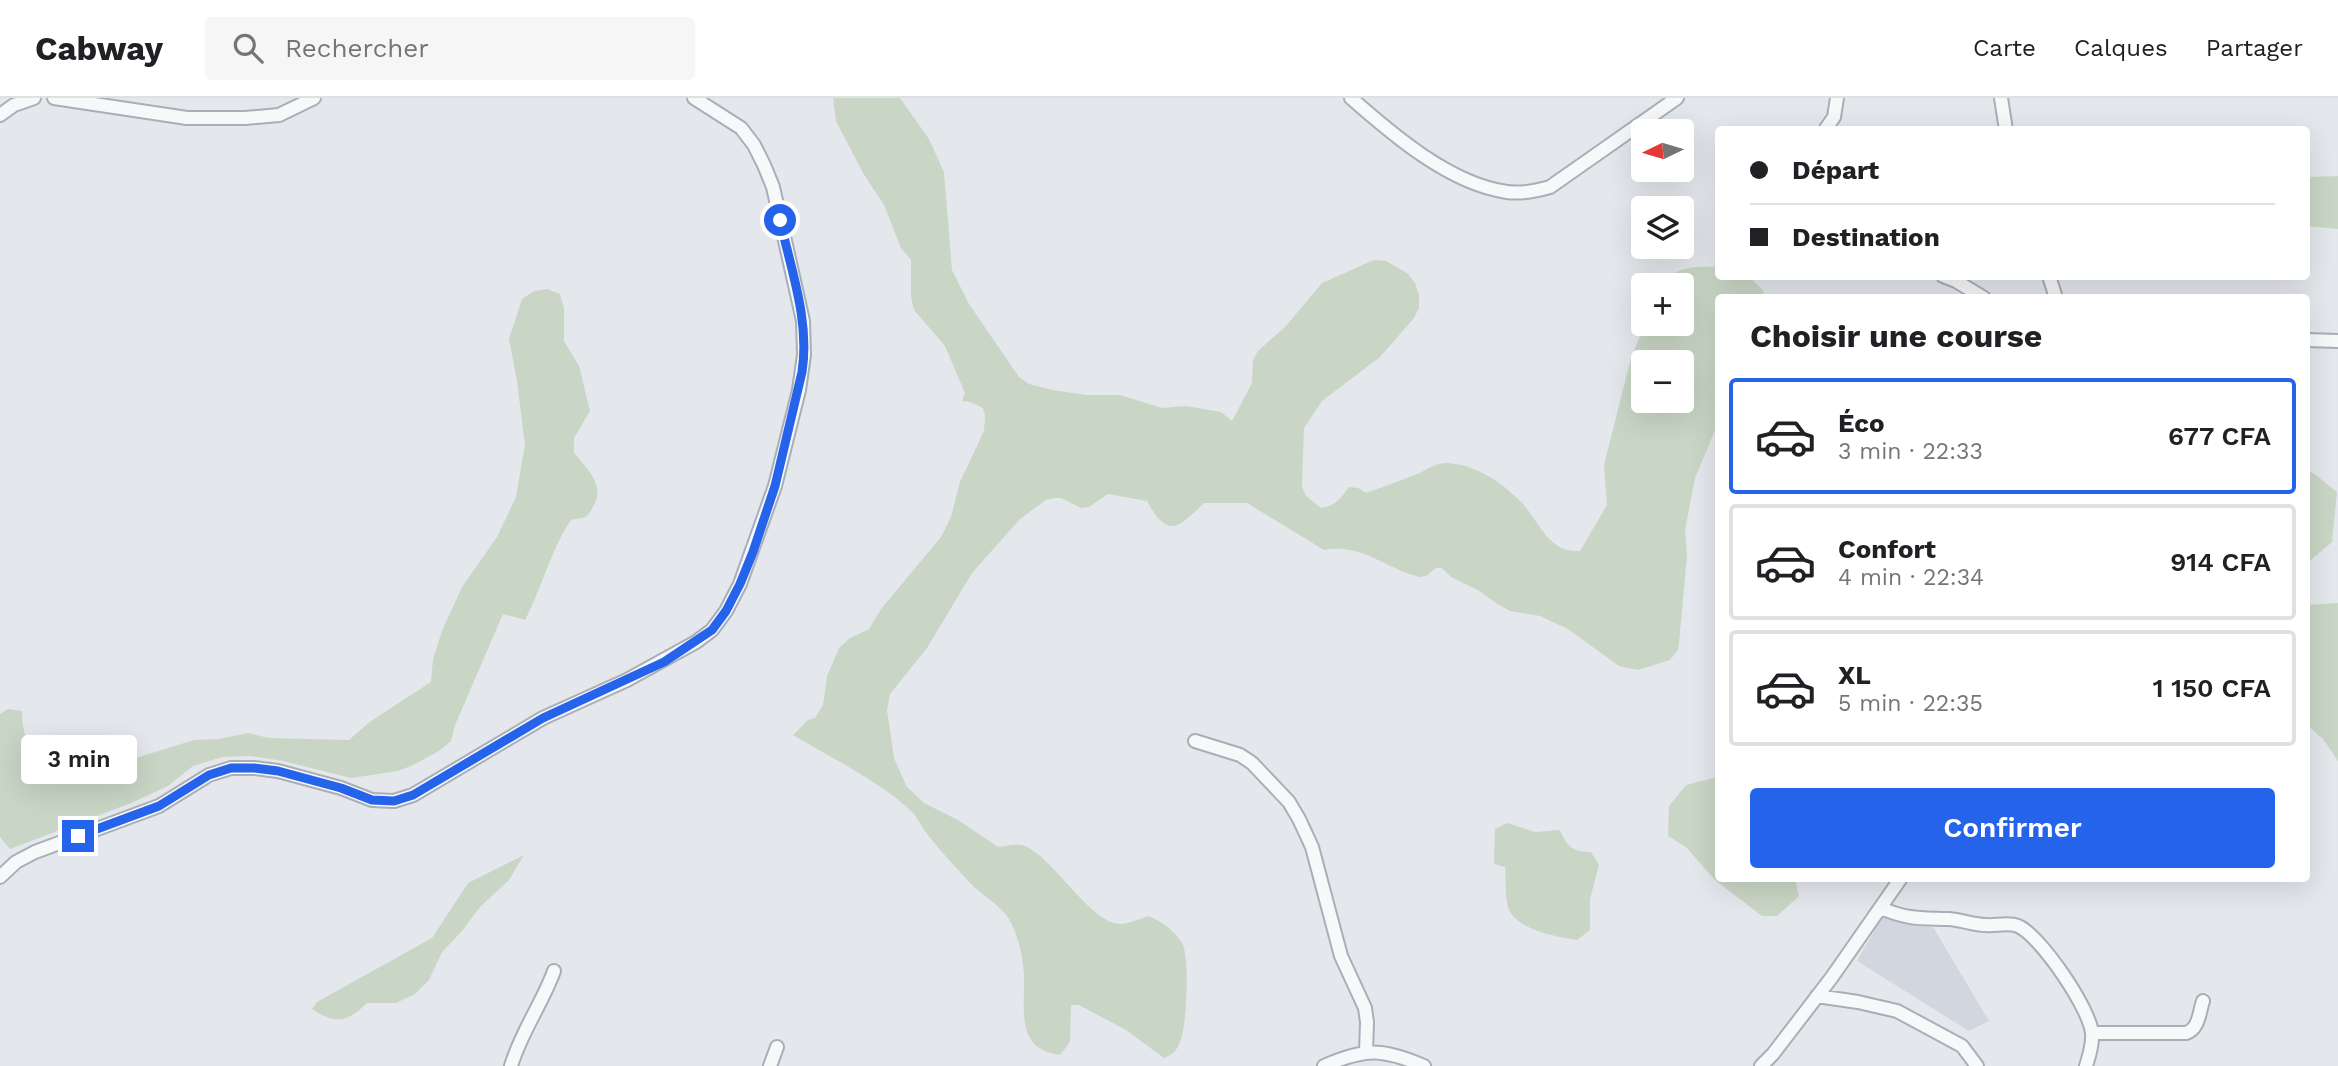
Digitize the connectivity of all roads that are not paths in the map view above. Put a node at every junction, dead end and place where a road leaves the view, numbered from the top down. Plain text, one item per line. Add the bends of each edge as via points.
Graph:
1 (34, 98) edge
2 (54, 98) edge
3 (314, 98) edge
4 (694, 98) edge
5 (1351, 98) edge
6 (1677, 98) edge
7 (1837, 98) edge
8 (2001, 98) edge
9 (13, 101) edge
10 (0, 115) edge
11 (1828, 126) edge
12 (2005, 126) edge
13 (1953, 280) edge
14 (1977, 294) edge
15 (2310, 340) edge
16 (2338, 341) edge
17 (1195, 741) dead end
18 (0, 877) edge
19 (1898, 882) edge
20 (1881, 908) junction
21 (554, 971) dead end
22 (1817, 996) junction
23 (2203, 1001) dead end
24 (2092, 1033) junction
25 (777, 1047) dead end
26 (1366, 1052) junction
27 (511, 1066) edge
28 (770, 1066) edge
29 (1324, 1066) edge
30 (1424, 1066) edge
31 (1761, 1066) edge
32 (1977, 1066) edge
33 (2086, 1066) edge

1 - 9 street
2 - 3 street via 187,118 279,115
4 - 18 street via 741,128 764,164 804,332 799,390 775,486 740,584 712,630 664,662 543,718 413,795 394,801 372,800 278,771 231,768 209,775 159,806 35,852
5 - 6 street via 1429,159 1476,183 1507,192 1533,192 1550,187
7 - 11 street
8 - 12 street
9 - 10 street
13 - 14 street
15 - 16 street
17 - 26 street via 1240,755 1252,764 1299,819 1312,847 1341,956 1365,1008
19 - 20 street
20 - 22 street
20 - 24 street via 1904,917 2019,926 2053,960 2088,1017
21 - 27 street
22 - 31 street
22 - 32 street via 1896,1012 1962,1046
23 - 24 street via 2192,1031
24 - 33 street
25 - 28 street
26 - 29 street
26 - 30 street via 1384,1052

